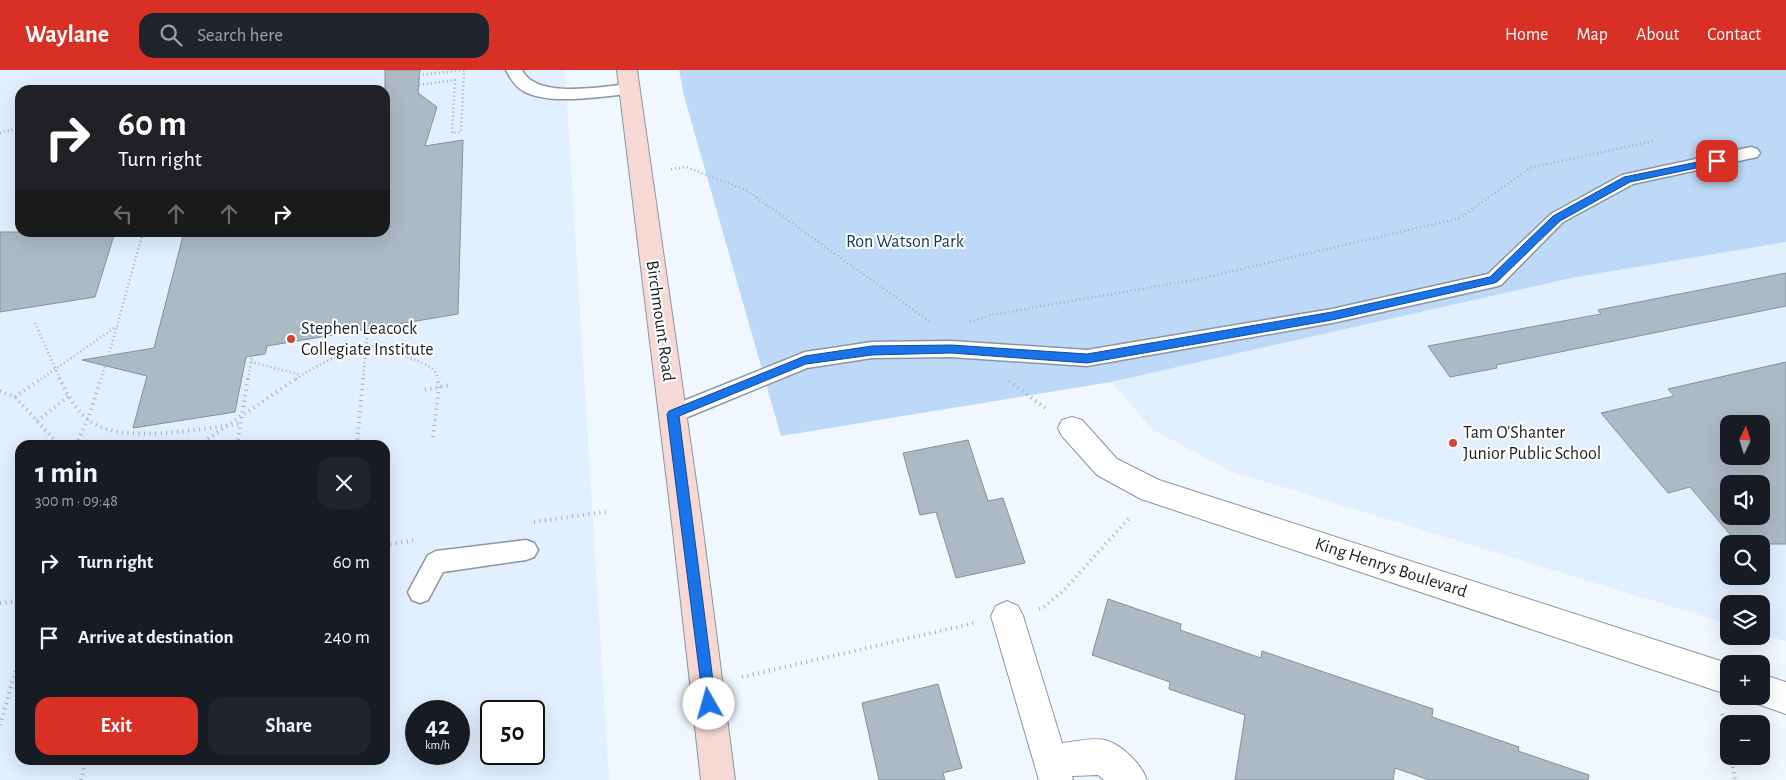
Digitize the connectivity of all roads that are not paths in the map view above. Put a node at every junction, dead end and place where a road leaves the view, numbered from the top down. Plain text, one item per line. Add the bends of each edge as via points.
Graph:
1 (514, 70) edge
2 (629, 80) edge
3 (1750, 153) dead end
4 (673, 414) junction
5 (1072, 428) road end
6 (526, 550) dead end
7 (420, 592) dead end
8 (1007, 616) road end
9 (1720, 676) edge
10 (1770, 693) edge
11 (1786, 698) edge
12 (1053, 770) edge
13 (718, 780) edge
14 (1130, 780) edge

1 - 2 lane via 522,83 542,92 559,93
2 - 4 main road, Birchmount Road
3 - 4 lane via 1628,179 1557,218 1494,280 1332,316 1087,358 993,352 947,340 805,360
4 - 13 main road, Birchmount Road
5 - 9 street, King Henrys Boulevard via 1107,467 1151,490
6 - 7 lane via 436,562
8 - 12 street
10 - 11 street
12 - 14 street via 1104,757

